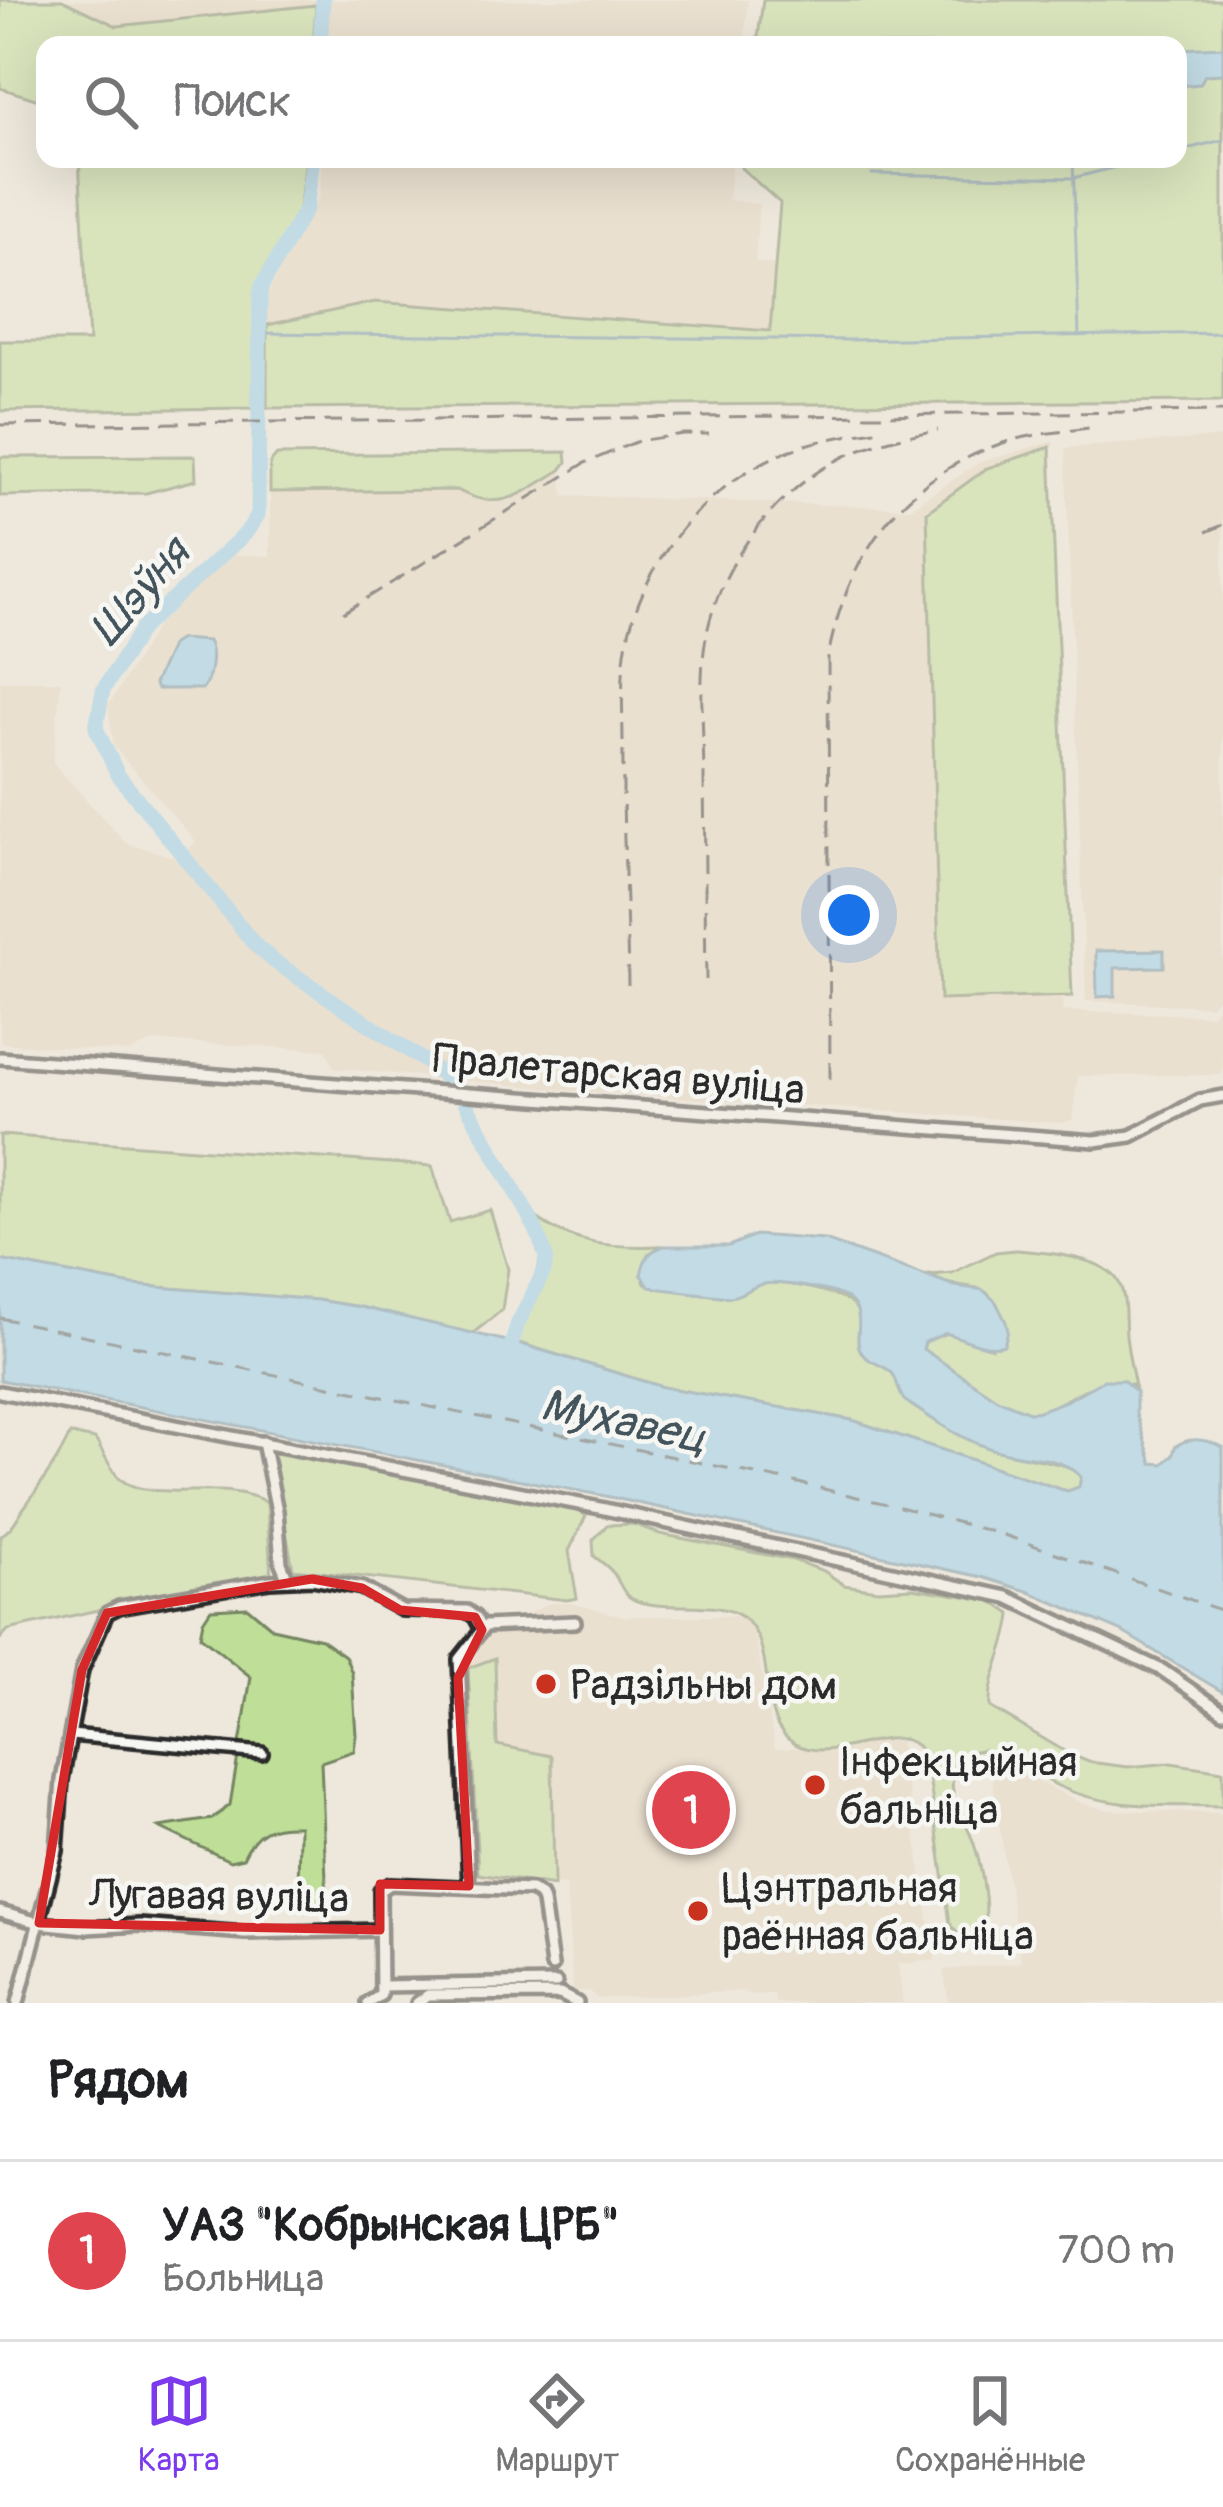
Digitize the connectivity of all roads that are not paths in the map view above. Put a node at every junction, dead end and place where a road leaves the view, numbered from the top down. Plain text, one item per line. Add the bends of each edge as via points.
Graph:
1 (0, 1058) edge
2 (1223, 1096) edge
3 (0, 1392) edge
4 (263, 1442) junction
5 (288, 1580) junction
6 (575, 1622) dead end
7 (482, 1630) junction
8 (1223, 1712) edge
9 (71, 1735) junction
10 (262, 1753) dead end
11 (469, 1886) junction
12 (0, 1912) edge
13 (39, 1923) junction
14 (380, 1930) junction
15 (551, 1989) junction
16 (381, 1990) junction
17 (18, 2003) edge
18 (368, 2003) edge
19 (417, 2003) edge
20 (577, 2003) edge

1 - 2 street, Пралетарская вуліца via 1095,1142 1131,1136
3 - 4 street
4 - 5 street
4 - 8 street via 1007,1597 1162,1670
5 - 7 street via 362,1588 403,1610 466,1611
5 - 9 street via 107,1613 82,1670
6 - 7 street
7 - 11 street via 458,1664
9 - 10 street
9 - 13 street
11 - 14 street, Лугавая вуліца via 386,1885
11 - 15 street via 541,1896
12 - 13 street, Лугавая вуліца
13 - 14 street, Лугавая вуліца
13 - 17 street
14 - 16 street
15 - 16 street
15 - 19 street
15 - 20 street
16 - 18 street

